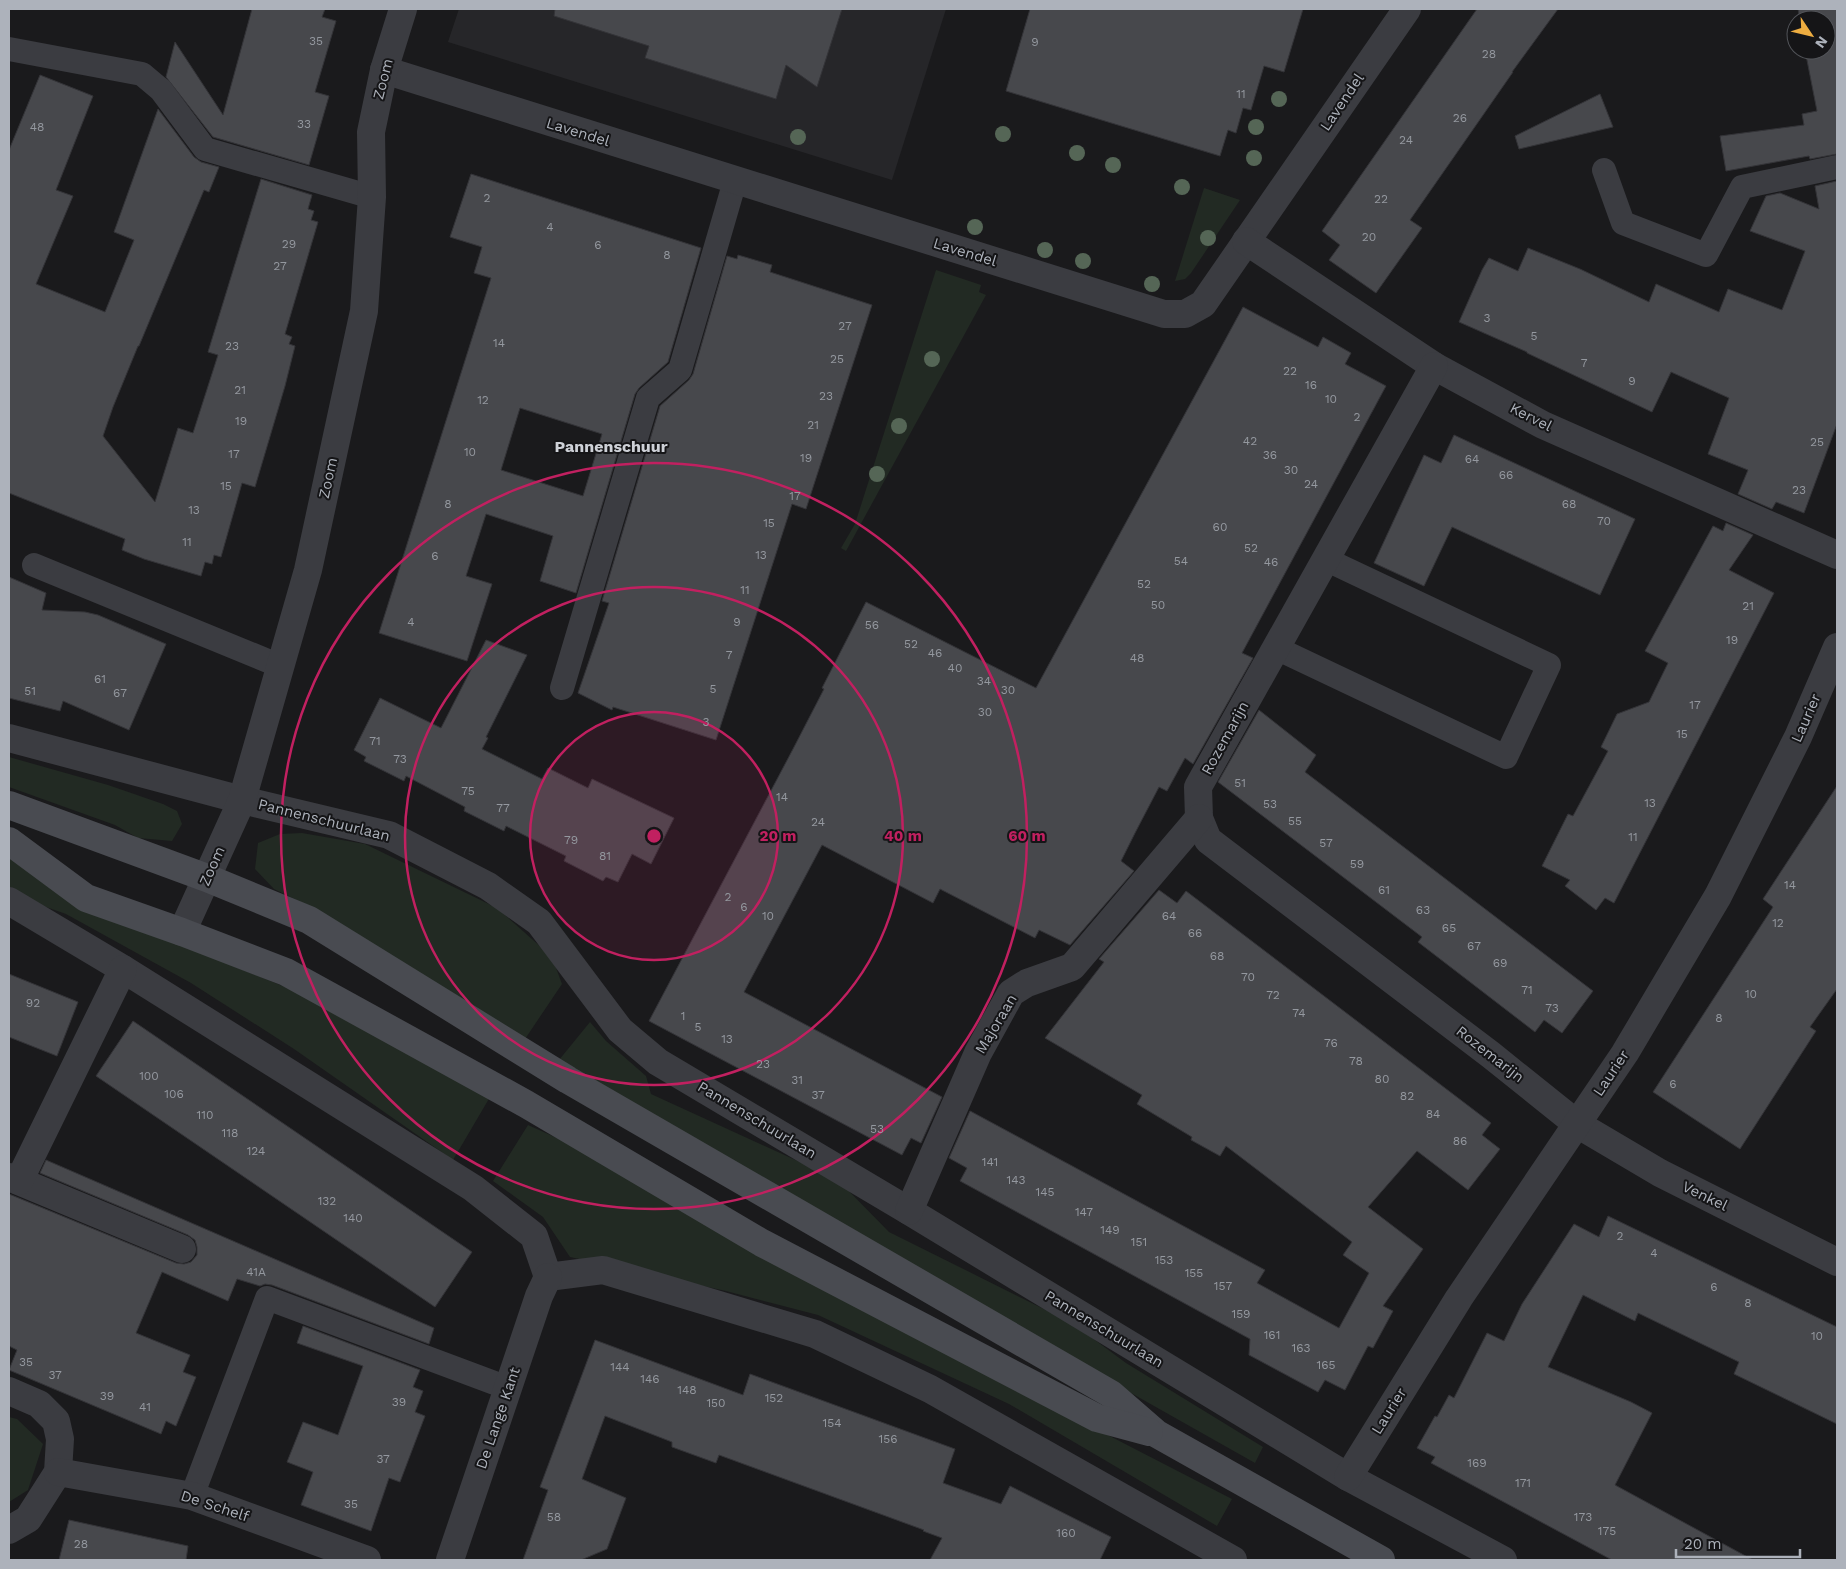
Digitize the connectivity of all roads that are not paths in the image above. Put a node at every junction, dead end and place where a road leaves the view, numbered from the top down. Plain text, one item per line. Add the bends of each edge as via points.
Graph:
1 (402, 9) edge
2 (1406, 9) edge
3 (9, 49) edge
4 (384, 70) junction
5 (1837, 167) edge
6 (1604, 170) dead end
7 (736, 181) junction
8 (372, 197) junction
9 (1246, 240) junction
10 (1434, 366) junction
11 (1837, 556) edge
12 (1326, 559) junction
13 (34, 566) dead end
14 (1837, 647) edge
15 (1276, 648) junction
16 (280, 666) junction
17 (562, 688) dead end
18 (9, 738) edge
19 (242, 800) junction
20 (9, 805) edge
21 (1199, 818) junction
22 (9, 842) edge
23 (206, 878) junction
24 (9, 901) edge
25 (182, 932) junction
26 (123, 969) junction
27 (1577, 1124) junction
28 (14, 1179) edge
29 (910, 1211) junction
30 (182, 1248) dead end
31 (1837, 1262) edge
32 (548, 1277) junction
33 (508, 1388) junction
34 (9, 1391) edge
35 (1157, 1434) junction
36 (58, 1472) junction
37 (1348, 1478) junction
38 (192, 1496) junction
39 (9, 1530) edge
40 (367, 1560) edge
41 (450, 1560) edge
42 (1233, 1560) edge
43 (1381, 1560) edge
44 (1503, 1560) edge

1 - 4 street, Zoom
2 - 9 street, Lavendel
3 - 8 lane via 142,74 161,90 205,149
4 - 7 street, Lavendel
4 - 8 street, Zoom via 371,132
5 - 6 lane via 1742,187 1706,255 1623,223
7 - 9 street, Lavendel via 1164,314 1184,314 1202,304
7 - 17 lane via 680,370 648,398
8 - 16 street, Zoom via 364,311 308,570
9 - 10 street, Kervel
10 - 11 street, Kervel via 1544,425
10 - 12 street, Rozemarijn
12 - 15 street, Rozemarijn
12 - 15 lane via 1549,664 1506,757
13 - 16 lane
14 - 27 street, Laurier via 1798,736 1718,896 1625,1053
15 - 21 street, Rozemarijn via 1198,787
16 - 19 street, Zoom
18 - 19 street, Pannenschuurlaan
19 - 23 street, Zoom
19 - 29 street, Pannenschuurlaan via 389,835 488,886 539,922 620,1030 658,1062
20 - 23 main road
21 - 27 street, Rozemarijn via 1208,840
21 - 29 street, Majoraan via 1072,967 1027,983 1011,993 978,1053
22 - 25 main road via 86,898
23 - 25 street, Zoom
23 - 35 main road via 309,920 568,1080 1111,1394
24 - 26 street
25 - 35 main road via 286,972 526,1104 762,1243 1097,1418
26 - 28 street
26 - 32 street via 473,1188 534,1236
27 - 31 street, Venkel via 1660,1173
27 - 37 street, Laurier via 1458,1298
28 - 30 street
29 - 37 street, Pannenschuurlaan
32 - 33 street, De Lange Kant
32 - 42 street via 603,1270 815,1334 930,1390
33 - 38 lane via 267,1298
33 - 41 street, De Lange Kant
34 - 36 street via 39,1404 56,1421 60,1439
35 - 43 main road
36 - 38 street, De Schelf
36 - 39 street via 28,1519
37 - 44 street, Pannenschuurlaan
38 - 40 street, De Schelf

